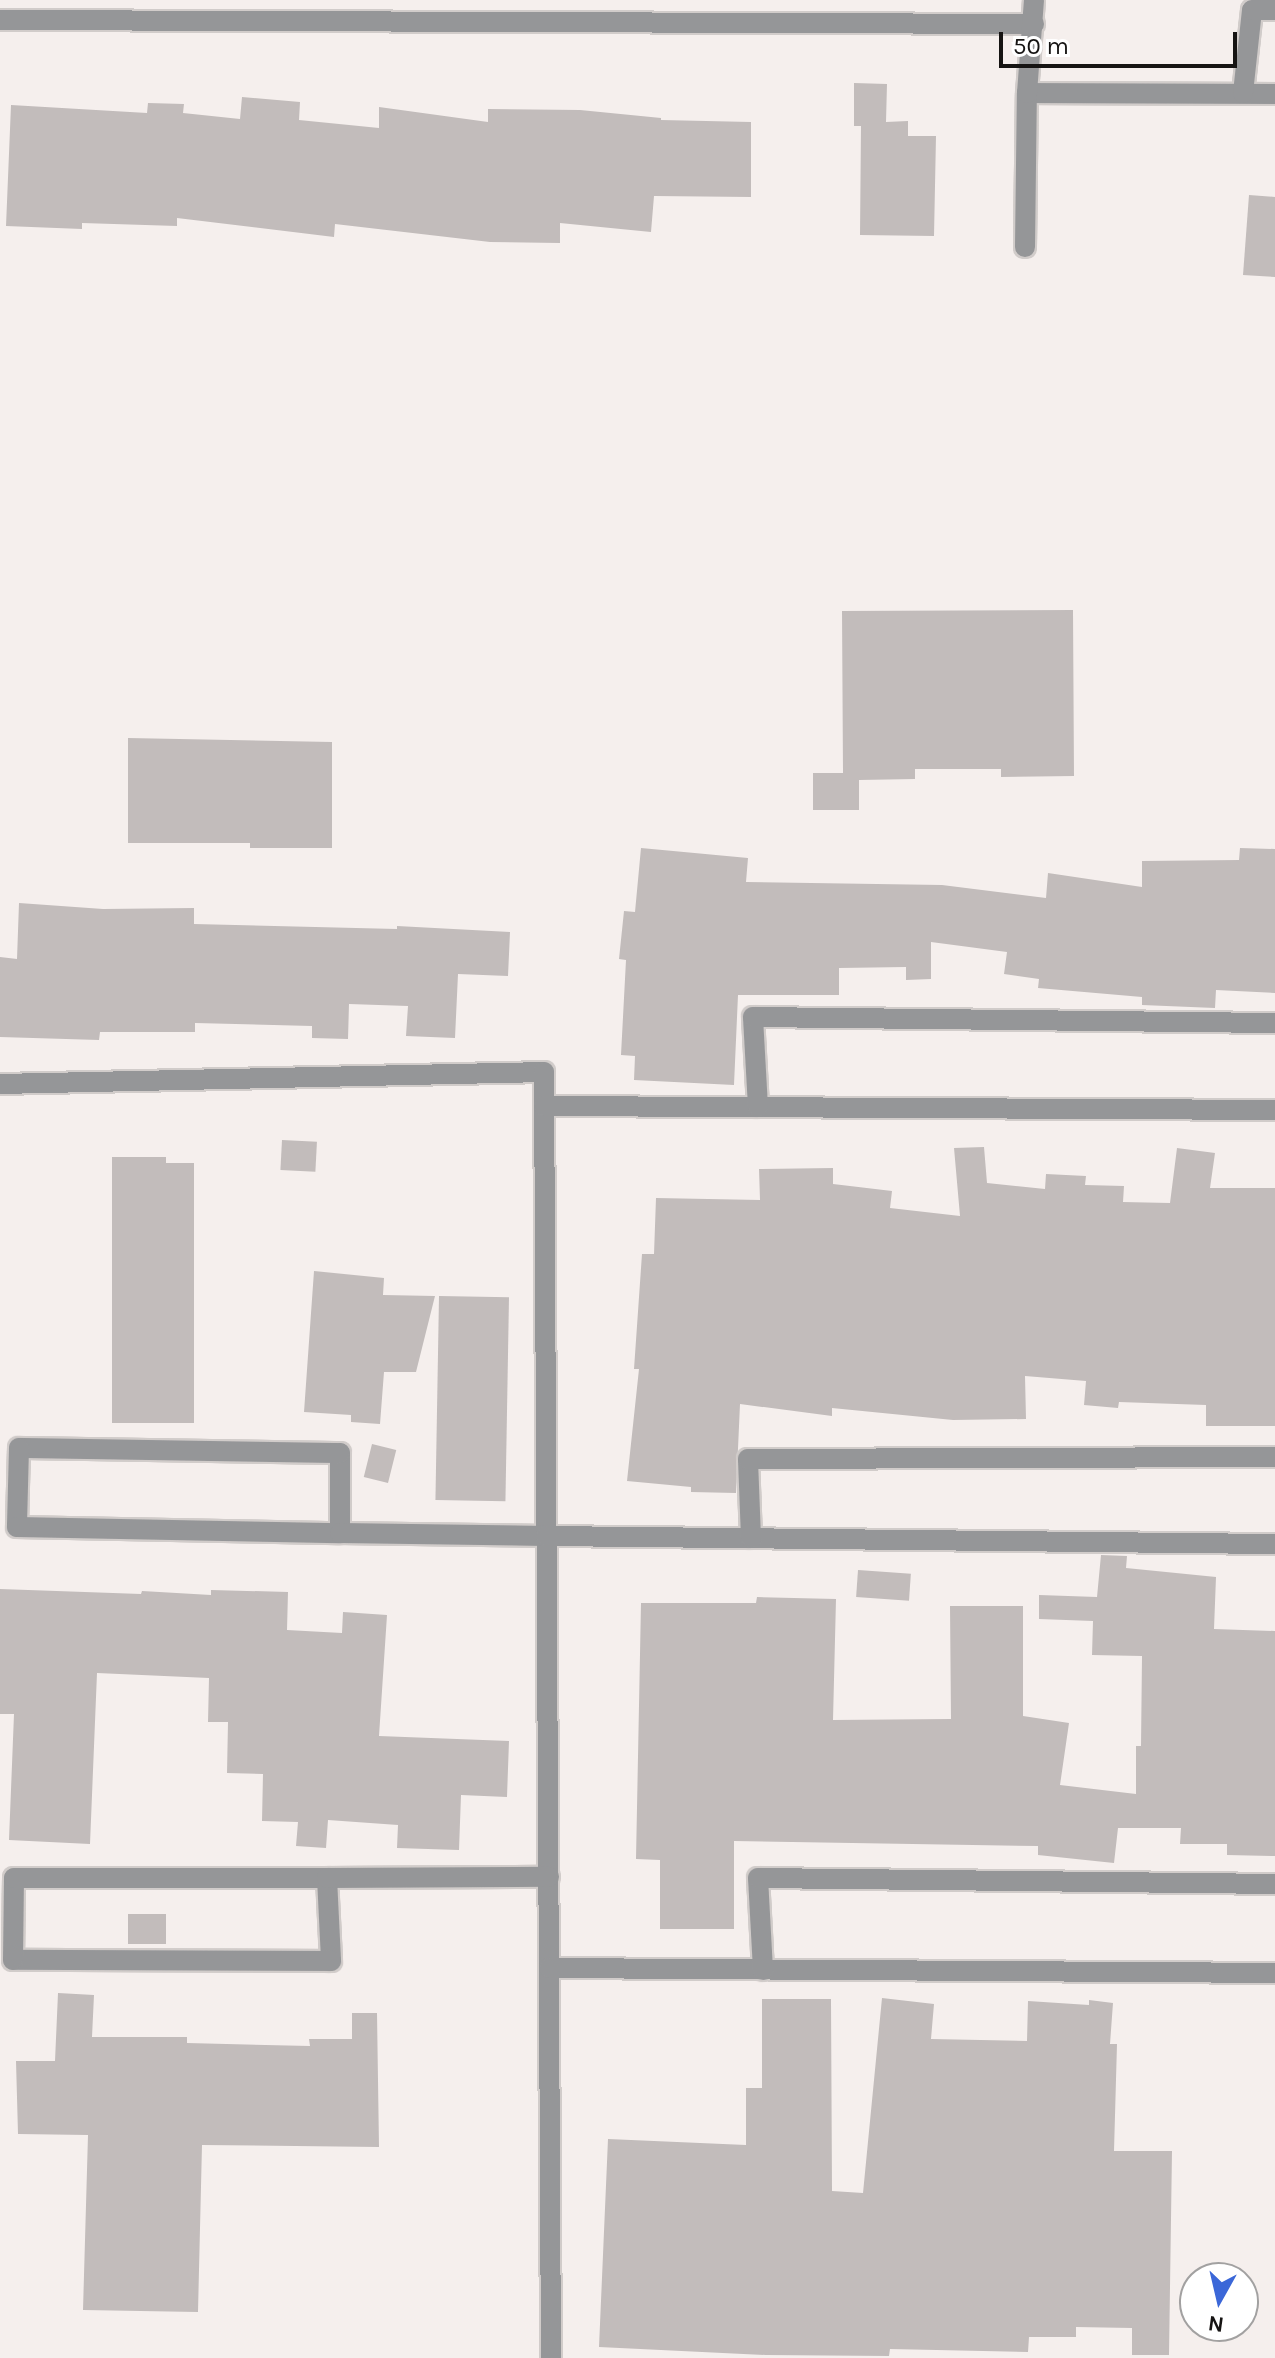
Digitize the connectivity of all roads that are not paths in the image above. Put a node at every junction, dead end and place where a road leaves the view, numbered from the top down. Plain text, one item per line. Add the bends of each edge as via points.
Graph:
1 (1034, 0) edge
2 (1275, 10) edge
3 (0, 20) edge
4 (1034, 24) junction
5 (1027, 93) junction
6 (1243, 93) junction
7 (1275, 94) edge
8 (1025, 247) dead end
9 (1275, 1023) edge
10 (0, 1084) edge
11 (544, 1106) junction
12 (758, 1107) junction
13 (1275, 1110) edge
14 (1275, 1457) edge
15 (340, 1533) junction
16 (546, 1536) junction
17 (751, 1538) junction
18 (1275, 1544) edge
19 (549, 1877) junction
20 (327, 1878) junction
21 (1275, 1884) edge
22 (549, 1968) junction
23 (763, 1970) junction
24 (1275, 1973) edge
25 (551, 2358) edge

1 - 4 street
2 - 6 street via 1252,10
3 - 4 street
4 - 5 street
5 - 6 street
5 - 8 street
6 - 7 street
9 - 12 street via 753,1017
10 - 11 street via 544,1072
11 - 12 street
11 - 16 street
12 - 13 street
14 - 17 street via 748,1459
15 - 15 street via 340,1453 19,1448 17,1527
15 - 16 street
16 - 17 street
16 - 19 street
17 - 18 street
19 - 20 street
19 - 22 street
20 - 20 street via 14,1878 13,1960 331,1961
21 - 23 street via 758,1878
22 - 23 street
22 - 25 street
23 - 24 street

